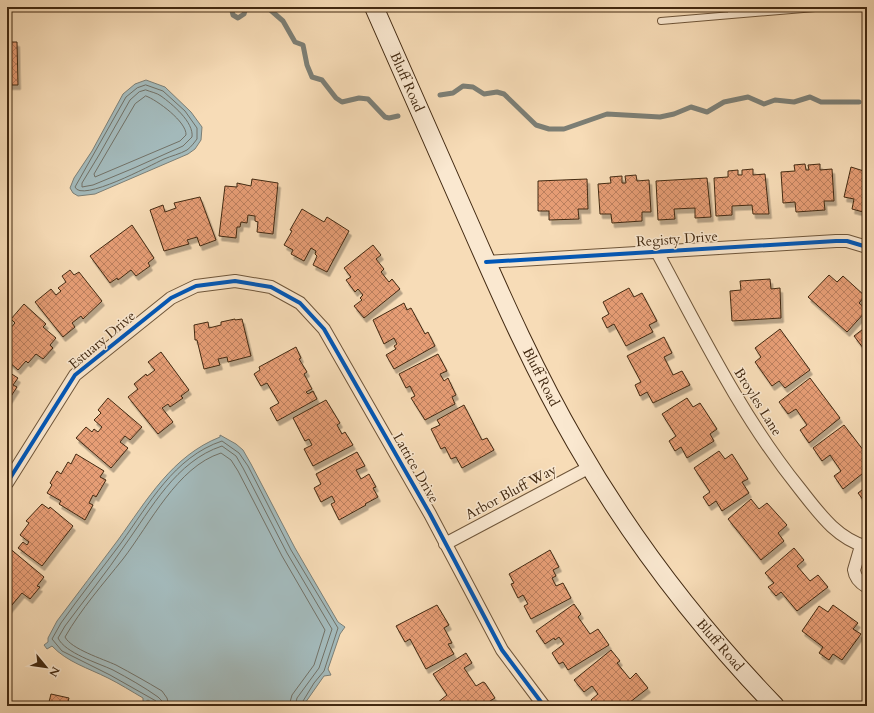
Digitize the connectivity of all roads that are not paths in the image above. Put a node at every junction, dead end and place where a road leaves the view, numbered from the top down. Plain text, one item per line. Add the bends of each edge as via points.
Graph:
1 (374, 7) edge
2 (731, 7) edge
3 (827, 7) edge
4 (731, 15) junction
5 (662, 21) dead end
6 (867, 248) edge
7 (657, 252) junction
8 (486, 262) junction
9 (235, 281) joint
10 (590, 467) junction
11 (7, 483) edge
12 (445, 544) junction
13 (864, 546) edge
14 (867, 587) edge
15 (544, 706) edge
16 (775, 706) edge

1 - 8 main road, Bluff Road
2 - 4 lane
3 - 4 lane
4 - 5 lane
6 - 7 street, Registy Drive via 847,241 836,241
7 - 8 street, Registy Drive
7 - 13 street, Broyles Lane via 727,382 766,445 831,527 848,540
8 - 10 main road, Bluff Road via 542,381
9 - 11 street, Estuary Drive via 196,286 171,298 75,375
9 - 12 street, Lattice Drive via 271,287 300,302 324,329
10 - 12 street, Arbor Bluff Way
10 - 16 main road, Bluff Road via 675,591
12 - 15 street, Lattice Drive via 502,650
13 - 14 street, Broyles Lane via 854,570 861,583

